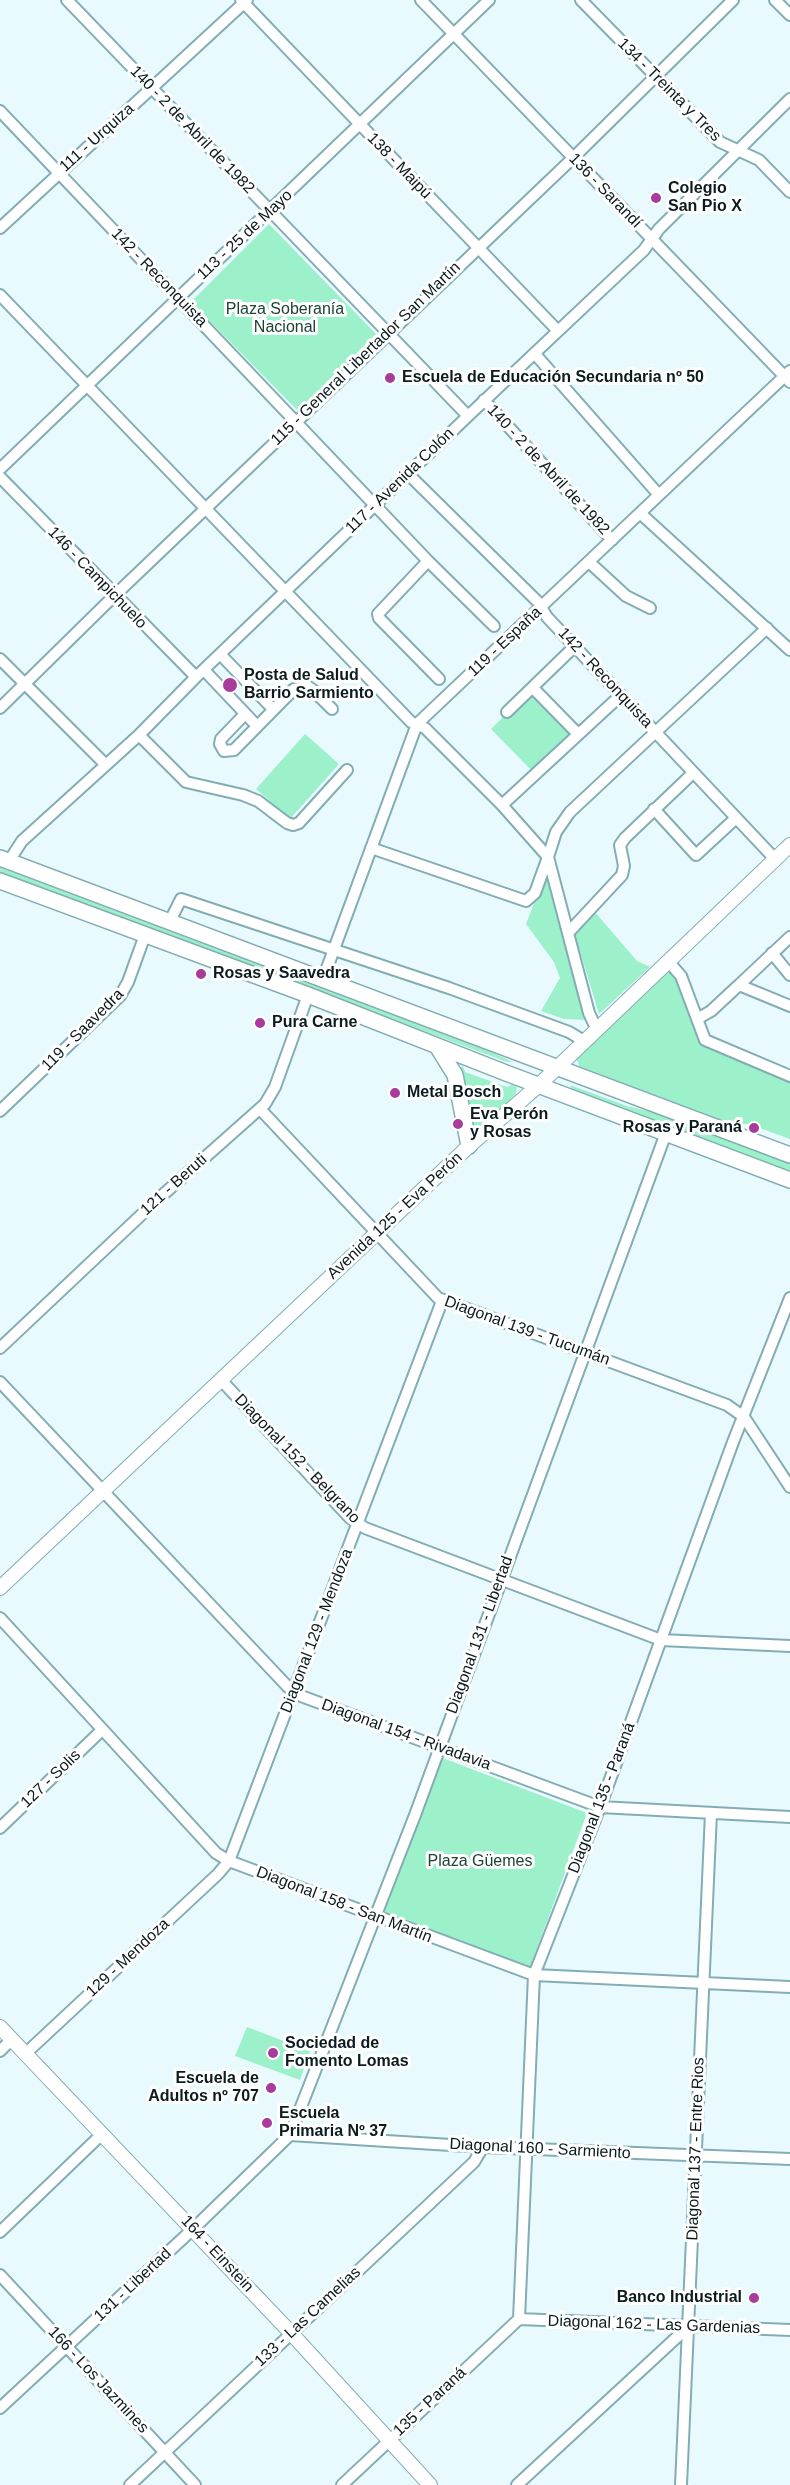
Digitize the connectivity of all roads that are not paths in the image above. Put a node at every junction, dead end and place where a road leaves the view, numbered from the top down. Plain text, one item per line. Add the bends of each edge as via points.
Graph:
1 (67, 0) edge
2 (421, 0) edge
3 (489, 0) edge
4 (581, 0) edge
5 (733, 0) edge
6 (775, 0) edge
7 (244, 1) edge
8 (790, 15) edge
9 (454, 34) junction
10 (655, 76) junction
11 (152, 88) junction
12 (790, 99) edge
13 (0, 111) edge
14 (360, 124) junction
15 (738, 150) junction
16 (573, 158) junction
17 (59, 173) junction
18 (790, 192) edge
19 (270, 213) junction
20 (0, 228) edge
21 (651, 239) junction
22 (478, 248) junction
23 (0, 295) edge
24 (178, 298) junction
25 (558, 331) junction
26 (388, 334) junction
27 (535, 354) junction
28 (788, 377) edge
29 (87, 385) junction
30 (484, 400) junction
31 (468, 416) junction
32 (296, 421) junction
33 (0, 469) edge
34 (408, 474) junction
35 (0, 477) edge
36 (659, 495) junction
37 (375, 504) junction
38 (206, 508) junction
39 (640, 513) junction
40 (612, 540) junction
41 (428, 561) junction
42 (589, 562) junction
43 (286, 591) junction
44 (114, 596) junction
45 (542, 608) junction
46 (650, 608) dead end
47 (494, 626) dead end
48 (767, 628) junction
49 (575, 646) junction
50 (790, 650) edge
51 (220, 654) junction
52 (0, 659) edge
53 (200, 674) junction
54 (439, 679) dead end
55 (24, 685) junction
56 (532, 688) junction
57 (621, 695) junction
58 (0, 708) edge
59 (273, 709) junction
60 (332, 709) dead end
61 (507, 712) dead end
62 (245, 714) junction
63 (417, 724) junction
64 (257, 726) junction
65 (578, 734) junction
66 (655, 734) junction
67 (139, 735) junction
68 (106, 765) junction
69 (347, 770) dead end
70 (693, 772) junction
71 (502, 805) junction
72 (654, 809) junction
73 (736, 818) junction
74 (790, 845) edge
75 (371, 848) junction
76 (548, 857) junction
77 (4, 859) edge
78 (775, 859) junction
79 (0, 880) edge
80 (170, 921) junction
81 (568, 933) junction
82 (145, 935) junction
83 (790, 937) edge
84 (334, 950) junction
85 (772, 953) junction
86 (668, 961) junction
87 (790, 975) edge
88 (323, 979) junction
89 (740, 985) junction
90 (308, 995) junction
91 (790, 1006) edge
92 (697, 1019) junction
93 (597, 1029) junction
94 (584, 1041) junction
95 (437, 1046) junction
96 (556, 1069) junction
97 (790, 1076) edge
98 (538, 1085) junction
99 (260, 1109) junction
100 (0, 1111) edge
101 (666, 1133) junction
102 (469, 1146) junction
103 (790, 1155) edge
104 (790, 1180) edge
105 (378, 1233) junction
106 (790, 1298) edge
107 (442, 1301) junction
108 (0, 1348) edge
109 (585, 1353) junction
110 (221, 1380) junction
111 (0, 1382) edge
112 (744, 1417) junction
113 (790, 1487) edge
114 (103, 1491) junction
115 (357, 1524) junction
116 (501, 1580) junction
117 (0, 1588) edge
118 (0, 1618) edge
119 (661, 1640) junction
120 (790, 1646) edge
121 (294, 1692) junction
122 (102, 1730) junction
123 (438, 1748) junction
124 (600, 1807) junction
125 (711, 1814) junction
126 (790, 1817) edge
127 (0, 1828) edge
128 (229, 1861) junction
129 (374, 1917) junction
130 (534, 1975) junction
131 (703, 1982) junction
132 (790, 1988) edge
133 (0, 2027) edge
134 (12, 2039) junction
135 (0, 2051) edge
136 (25, 2054) junction
137 (102, 2134) junction
138 (290, 2135) junction
139 (483, 2147) junction
140 (526, 2149) junction
141 (696, 2155) junction
142 (790, 2159) edge
143 (193, 2229) junction
144 (0, 2232) edge
145 (0, 2275) edge
146 (519, 2319) junction
147 (688, 2326) junction
148 (790, 2330) edge
149 (291, 2333) junction
150 (66, 2347) junction
151 (0, 2408) edge
152 (389, 2440) junction
153 (166, 2452) junction
154 (130, 2485) edge
155 (195, 2485) edge
156 (342, 2485) edge
157 (430, 2485) edge
158 (517, 2485) edge
159 (681, 2485) edge

1 - 11 street, 140 - 2 de Abril de 1982
2 - 9 street, 136 - Sarandí
3 - 9 street, 113 - 25 de Mayo
4 - 10 street, 134 - Treinta y Tres
5 - 10 street, 115 - General Libertador San Martín
6 - 8 street
7 - 11 street, 111 - Urquiza
7 - 14 street, 138 - Maipú
9 - 14 street, 113 - 25 de Mayo
9 - 16 street, 136 - Sarandí
10 - 15 street, 134 - Treinta y Tres via 720,142
10 - 16 street, 115 - General Libertador San Martín
11 - 17 street, 111 - Urquiza
11 - 19 street, 140 - 2 de Abril de 1982
12 - 15 street, 117 - Avenida Colón
13 - 17 street, 142 - Reconquista
14 - 19 street, 113 - 25 de Mayo
14 - 22 street, 138 - Maipú
15 - 18 street, 134 - Treinta y Tres via 759,160
15 - 21 street, 117 - Avenida Colón
16 - 21 street, 136 - Sarandí
16 - 22 street, 115 - General Libertador San Martín
17 - 20 street, 111 - Urquiza
17 - 24 street, 142 - Reconquista
19 - 24 street, 113 - 25 de Mayo
19 - 26 street, 140 - 2 de Abril de 1982
21 - 25 street, 117 - Avenida Colón
21 - 28 street, 136 - Sarandí
22 - 25 street, 138 - Maipú
22 - 26 street, 115 - General Libertador San Martín
23 - 29 street
24 - 29 street, 113 - 25 de Mayo
24 - 32 street, 142 - Reconquista
25 - 27 street, 117 - Avenida Colón
26 - 31 street, 140 - 2 de Abril de 1982
26 - 32 street, 115 - General Libertador San Martín
27 - 30 street, 117 - Avenida Colón
27 - 36 street
28 - 36 street, 119 - España
29 - 33 street, 113 - 25 de Mayo
29 - 38 street
30 - 31 street, 117 - Avenida Colón
30 - 40 street, 140 - 2 de Abril de 1982
31 - 34 street, 117 - Avenida Colón
32 - 37 street, 142 - Reconquista
32 - 38 street, 115 - General Libertador San Martín
34 - 37 street, 117 - Avenida Colón
34 - 45 street, 142 - Reconquista
35 - 44 street, 146 - Campichuelo
36 - 39 street, 119 - España
37 - 41 street, 142 - Reconquista
37 - 43 street, 117 - Avenida Colón
38 - 43 street
38 - 44 street, 115 - General Libertador San Martín
39 - 40 street, 119 - España
39 - 48 street
40 - 42 street, 119 - España
41 - 47 street, 142 - Reconquista
41 - 54 street via 378,614
42 - 45 street, 119 - España
42 - 46 street via 626,596
43 - 51 street, 117 - Avenida Colón
43 - 63 street
44 - 53 street, 146 - Campichuelo
44 - 55 street, 115 - General Libertador San Martín
45 - 49 street, 142 - Reconquista
45 - 63 street, 119 - España
48 - 50 street
48 - 66 street
49 - 56 street
49 - 57 street, 142 - Reconquista
51 - 53 street, 117 - Avenida Colón
51 - 59 street
52 - 55 street
53 - 62 street, 146 - Campichuelo
53 - 67 street, 117 - Avenida Colón
55 - 58 street, 115 - General Libertador San Martín
55 - 68 street
56 - 61 street
56 - 65 street
57 - 65 street
57 - 66 street, 142 - Reconquista
59 - 60 street via 294,689 307,686
59 - 64 street
62 - 64 street, 146 - Campichuelo
62 - 64 street via 221,739 222,750 234,750
63 - 71 street
63 - 75 street, 119 - España
65 - 71 street
66 - 70 street, 142 - Reconquista
66 - 76 street via 570,812 556,832
67 - 68 street, 117 - Avenida Colón
67 - 69 street via 186,782 258,801 293,825
68 - 77 street, 117 - Avenida Colón
70 - 72 street
70 - 73 street, 142 - Reconquista
71 - 76 street
72 - 73 street via 696,855
72 - 81 street via 620,845 622,875
73 - 78 street, 142 - Reconquista
74 - 78 street, Avenida 125 - Eva Perón
75 - 76 street via 526,901 535,893
75 - 84 street, 119 - España
76 - 81 street
77 - 80 main road
78 - 86 street, Avenida 125 - Eva Perón
79 - 82 main road
80 - 84 street via 181,899
80 - 88 main road
81 - 93 street via 589,1013
82 - 90 main road
82 - 100 street, 119 - Saavedra via 120,996
83 - 85 street
84 - 88 street, 119 - España
84 - 94 street via 449,988
85 - 87 street
85 - 89 street
86 - 92 street via 681,976
86 - 93 street, Avenida 125 - Eva Perón
88 - 96 main road
89 - 91 street
89 - 92 street
90 - 95 main road
90 - 99 street, 121 - Beruti via 274,1087
92 - 97 street via 705,1040
93 - 94 street, Avenida 125 - Eva Perón
94 - 96 street, Avenida 125 - Eva Perón
95 - 98 main road
95 - 102 main road via 455,1074
96 - 98 street, Avenida 125 - Eva Perón
96 - 103 main road
98 - 101 main road
98 - 102 street, Avenida 125 - Eva Perón
99 - 105 street, Diagonal 139 - Tucumán
99 - 108 street, 121 - Beruti
101 - 104 main road
101 - 109 street, Diagonal 131 - Libertad
102 - 105 street, Avenida 125 - Eva Perón
105 - 107 street, Diagonal 139 - Tucumán
105 - 110 street, Avenida 125 - Eva Perón
106 - 112 street, Diagonal 135 - Paraná
107 - 109 street, Diagonal 139 - Tucumán
107 - 115 street, Diagonal 129 - Mendoza
109 - 112 street, Diagonal 139 - Tucumán via 718,1401
109 - 116 street, Diagonal 131 - Libertad
110 - 114 street, Avenida 125 - Eva Perón
110 - 115 street, Diagonal 152 - Belgrano
111 - 114 street, Diagonal 154 - Rivadavia
112 - 113 street, Diagonal 139 - Tucumán
112 - 119 street, Diagonal 135 - Paraná
114 - 117 street, Avenida 125 - Eva Perón
114 - 121 street, Diagonal 154 - Rivadavia
115 - 116 street, Diagonal 152 - Belgrano
115 - 121 street, Diagonal 129 - Mendoza
116 - 119 street, Diagonal 152 - Belgrano
116 - 123 street, Diagonal 131 - Libertad
118 - 122 street, Diagonal 158 - San Martín
119 - 120 street, Diagonal 152 - Belgrano
119 - 124 street, Diagonal 135 - Paraná
121 - 123 street, Diagonal 154 - Rivadavia
121 - 128 street, Diagonal 129 - Mendoza
122 - 127 street, 127 - Solis
122 - 128 street, Diagonal 158 - San Martín via 216,1853
123 - 124 street, Diagonal 154 - Rivadavia
123 - 129 street, Diagonal 131 - Libertad
124 - 125 street, Diagonal 154 - Rivadavia
124 - 130 street, Diagonal 135 - Paraná
125 - 126 street, Diagonal 154 - Rivadavia
125 - 131 street, Diagonal 137 - Entre Rios
128 - 129 street, Diagonal 158 - San Martín
128 - 136 street, 129 - Mendoza
129 - 130 street, Diagonal 158 - San Martín
129 - 138 street, Diagonal 131 - Libertad
130 - 131 street, Diagonal 158 - San Martín
130 - 140 street, Diagonal 135 - Paraná
131 - 132 street, Diagonal 158 - San Martín
131 - 141 street, Diagonal 137 - Entre Rios
133 - 134 street, 164 - Einstein
134 - 135 street
134 - 136 street, 164 - Einstein
136 - 137 street, 164 - Einstein
137 - 143 street, 164 - Einstein
137 - 144 street
138 - 139 street, Diagonal 160 - Sarmiento
138 - 143 street, 131 - Libertad
139 - 140 street, Diagonal 160 - Sarmiento
139 - 149 street, 133 - Las Camelias via 474,2162
140 - 141 street, Diagonal 160 - Sarmiento
140 - 146 street, Diagonal 135 - Paraná
141 - 142 street, Diagonal 160 - Sarmiento
141 - 147 street, Diagonal 137 - Entre Rios
143 - 149 street, 164 - Einstein
143 - 150 street, 131 - Libertad
145 - 150 street, 166 - Los Jazmines
146 - 147 street, Diagonal 162 - Las Gardenias
146 - 152 street, 135 - Paraná
147 - 148 street, Diagonal 162 - Las Gardenias
147 - 158 street
147 - 159 street, Diagonal 137 - Entre Rios
149 - 152 street, 164 - Einstein
149 - 153 street, 133 - Las Camelias
150 - 151 street, 131 - Libertad
150 - 153 street, 166 - Los Jazmines
152 - 156 street, 135 - Paraná
152 - 157 street, 164 - Einstein
153 - 154 street, 133 - Las Camelias
153 - 155 street, 166 - Los Jazmines

